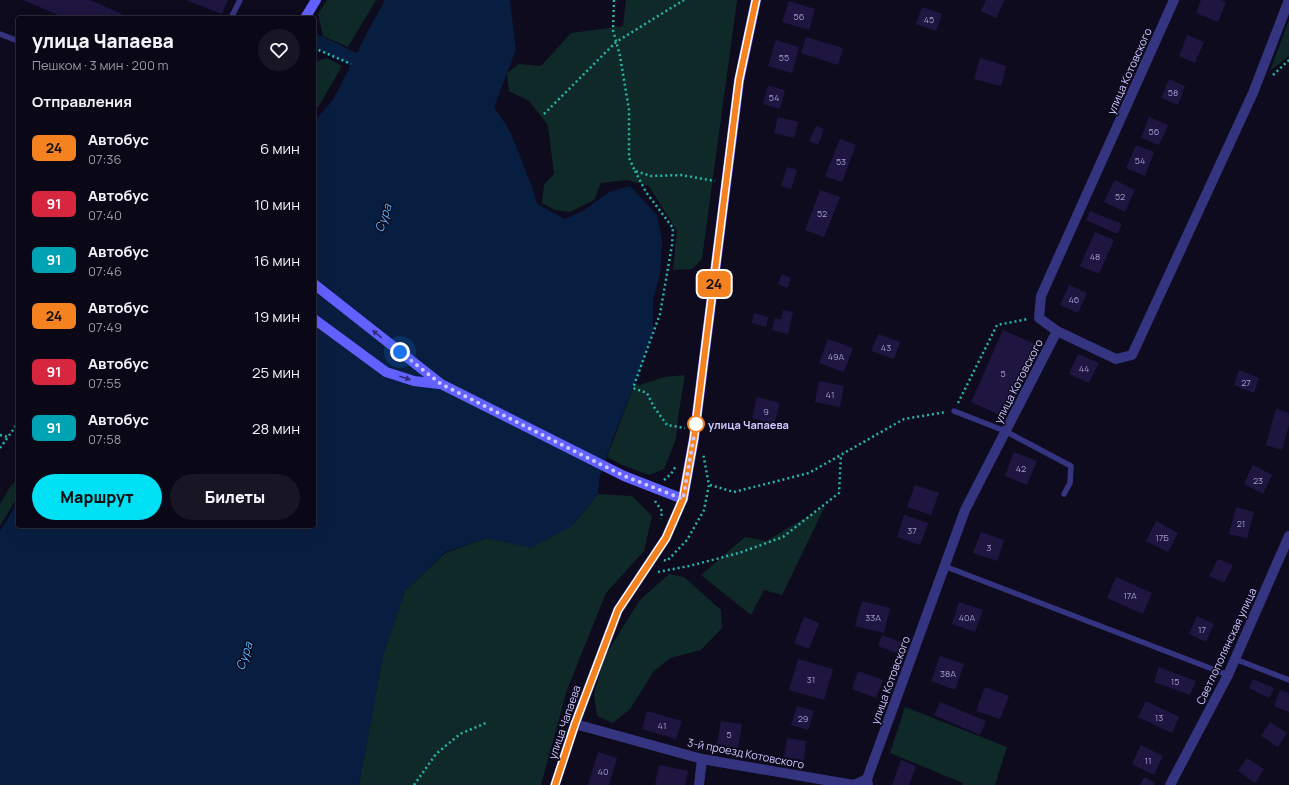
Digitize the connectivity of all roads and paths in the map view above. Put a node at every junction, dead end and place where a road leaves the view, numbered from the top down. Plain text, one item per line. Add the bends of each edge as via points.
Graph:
1 (240, 0) edge
2 (316, 0) edge
3 (614, 0) edge
4 (684, 0) edge
5 (756, 0) edge
6 (1174, 0) edge
7 (1289, 0) edge
8 (232, 16) edge
9 (306, 16) edge
10 (0, 34) edge
11 (16, 40) edge
12 (616, 42) junction
13 (316, 49) edge
14 (351, 64) dead end
15 (544, 114) dead end
16 (635, 171) junction
17 (719, 181) dead end
18 (316, 286) edge
19 (1039, 318) junction
20 (316, 320) edge
21 (1057, 331) junction
22 (441, 384) junction
23 (954, 411) junction
24 (16, 426) edge
25 (686, 428) dead end
26 (1005, 431) junction
27 (0, 434) edge
28 (8, 437) junction
29 (0, 448) edge
30 (702, 448) dead end
31 (841, 455) junction
32 (677, 465) dead end
33 (660, 481) dead end
34 (709, 485) junction
35 (1064, 494) dead end
36 (683, 499) junction
37 (654, 500) dead end
38 (660, 525) dead end
39 (1289, 536) edge
40 (667, 561) dead end
41 (944, 566) junction
42 (641, 575) junction
43 (1235, 659) junction
44 (1228, 674) junction
45 (1289, 680) edge
46 (488, 722) dead end
47 (575, 724) junction
48 (702, 759) junction
49 (868, 782) edge
50 (414, 785) edge
51 (555, 785) edge
52 (699, 785) edge
53 (1170, 785) edge

1 - 8 lane
2 - 9 main road
3 - 12 path via 613,30
4 - 12 path
5 - 36 main road, улица Чапаева via 739,80 694,438
6 - 19 street, улица Котовского via 1041,296
7 - 21 street via 1253,93 1132,355 1116,359
10 - 11 lane
12 - 15 path
12 - 16 path via 629,110 629,158
13 - 14 path
16 - 17 path via 651,176 681,175
16 - 25 path via 646,192 673,228 660,314 633,388 647,393 667,426
22 -> 18 main road
19 - 21 street, улица Котовского
19 - 23 path via 997,325
20 -> 22 main road via 386,372 414,381
21 - 26 street, улица Котовского
22 - 36 main road via 624,476
23 - 26 lane
23 - 31 path via 904,419
24 - 28 path
26 - 35 lane via 1071,466 1070,483
26 - 41 street, улица Котовского via 965,510
27 - 28 path
28 - 29 path
30 - 34 path
31 - 34 path via 809,473 734,492
31 - 42 path via 840,493 783,537 739,553
32 - 33 path via 666,480
34 - 40 path via 704,510 687,540
36 - 42 street, улица Чапаева via 666,538
37 - 38 path via 662,511
39 - 43 street, Светлополянская улица
41 - 44 lane
41 - 49 street, улица Котовского
42 - 47 street, улица Чапаева via 618,610
43 - 44 street, Светлополянская улица
43 - 45 lane
44 - 53 street, Светлополянская улица
46 - 50 path via 460,734 436,754
47 - 48 street, 3-й проезд Котовского
47 - 51 street, улица Чапаева
48 - 49 street, 3-й проезд Котовского via 854,785
48 - 52 street

